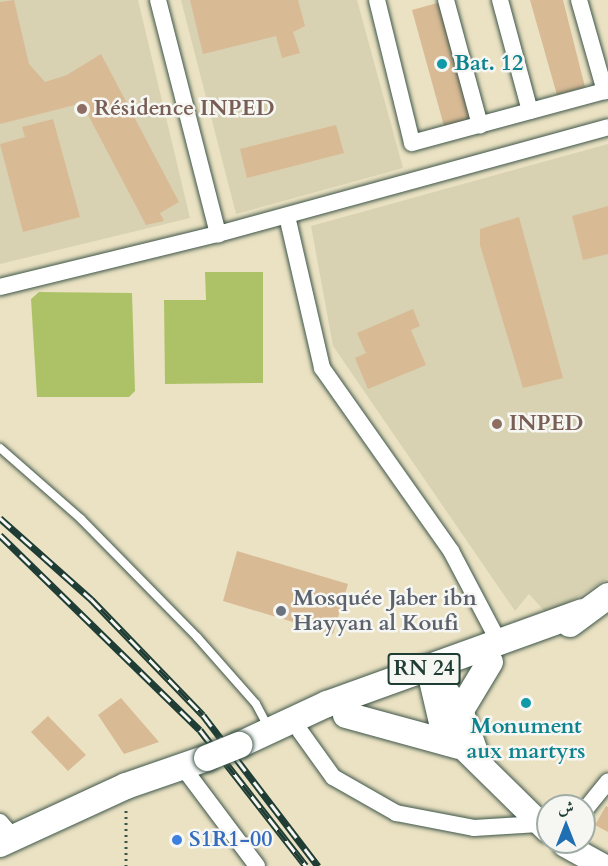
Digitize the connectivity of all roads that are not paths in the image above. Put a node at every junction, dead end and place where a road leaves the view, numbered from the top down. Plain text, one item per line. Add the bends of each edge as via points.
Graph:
1 (158, 0) edge
2 (377, 0) edge
3 (446, 0) edge
4 (500, 0) edge
5 (579, 0) edge
6 (607, 90) edge
7 (530, 111) junction
8 (480, 124) junction
9 (608, 127) edge
10 (287, 216) junction
11 (218, 234) junction
12 (0, 287) edge
13 (0, 448) edge
14 (608, 596) edge
15 (494, 652) junction
16 (432, 677) junction
17 (462, 710) junction
18 (346, 715) junction
19 (300, 731) junction
20 (271, 733) junction
21 (459, 746) junction
22 (480, 763) junction
23 (182, 766) junction
24 (608, 781) edge
25 (596, 796) edge
26 (536, 819) edge
27 (536, 834) edge
28 (5, 835) edge
29 (569, 854) edge
30 (583, 854) edge
31 (257, 866) edge
32 (580, 866) edge
33 (603, 866) edge

1 - 11 street
2 - 8 street via 412,143
3 - 8 street
4 - 7 street
5 - 6 street
6 - 7 street
7 - 8 street
9 - 10 street
10 - 11 street
10 - 15 street via 322,368 451,551
11 - 12 street
13 - 20 lane via 81,519 197,637 256,704
14 - 15 main road, RN 24
15 - 16 main road, RN 24
15 - 17 main road
16 - 17 main road
16 - 18 main road, RN 24
16 - 20 main road, RN 24 via 278,724
16 - 21 main road via 438,721
17 - 22 main road
18 - 19 main road, RN 24
18 - 21 main road
19 - 20 main road, RN 24 via 284,736
19 - 27 street via 333,777 396,813 474,828
20 - 23 main road, RN 24, bridge
21 - 22 main road
22 - 26 main road
23 - 28 main road, RN 24
23 - 31 street
24 - 25 street
29 - 32 main road
30 - 33 main road

